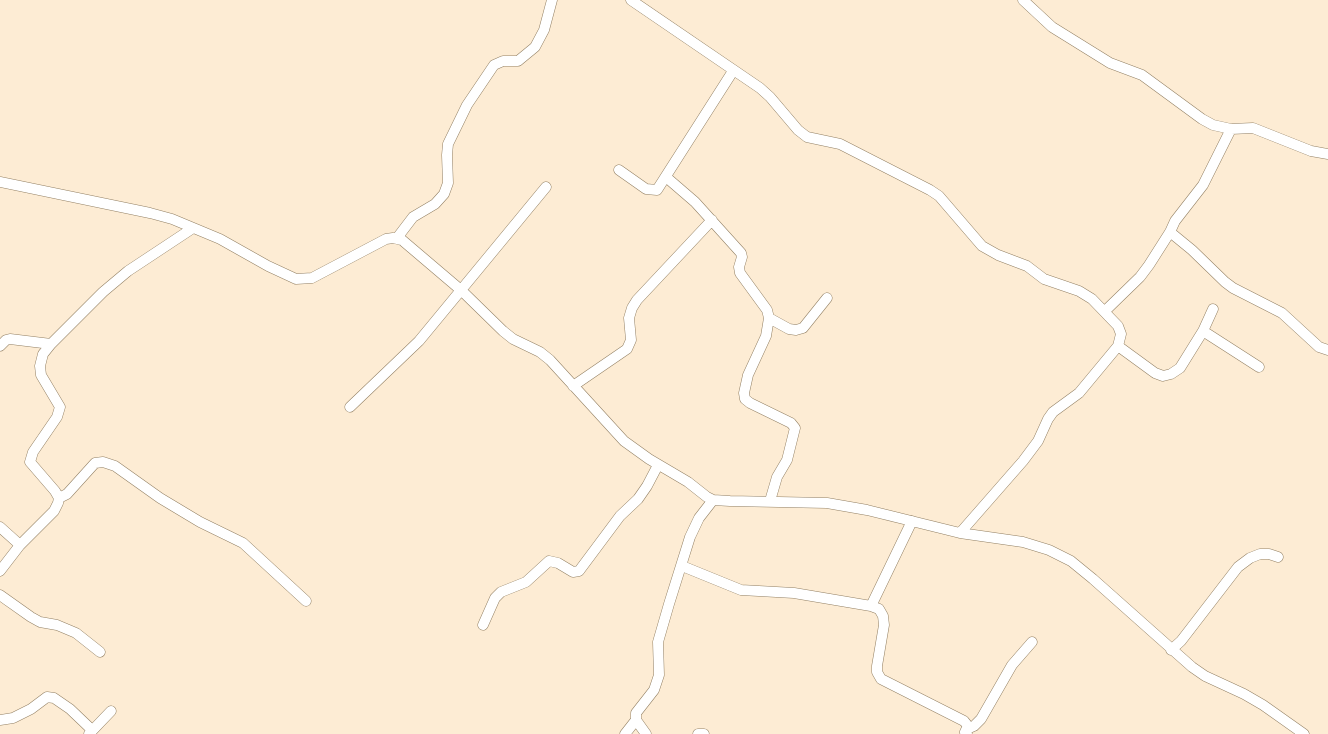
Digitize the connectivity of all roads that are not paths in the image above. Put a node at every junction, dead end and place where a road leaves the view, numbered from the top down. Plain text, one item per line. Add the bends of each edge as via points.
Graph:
1 (552, 0) edge
2 (631, 0) edge
3 (1023, 0) edge
4 (733, 71) junction
5 (1231, 129) junction
6 (1328, 154) edge
7 (619, 170) dead end
8 (666, 177) junction
9 (0, 182) edge
10 (546, 187) dead end
11 (712, 220) junction
12 (193, 228) junction
13 (1170, 232) junction
14 (397, 238) junction
15 (462, 291) junction
16 (827, 298) dead end
17 (1213, 309) dead end
18 (1105, 312) junction
19 (769, 318) junction
20 (1203, 331) junction
21 (51, 344) junction
22 (0, 346) edge
23 (1118, 346) junction
24 (1328, 350) edge
25 (1259, 367) dead end
26 (573, 386) junction
27 (350, 407) dead end
28 (658, 465) junction
29 (58, 498) junction
30 (713, 500) junction
31 (770, 501) junction
32 (912, 521) junction
33 (0, 527) edge
34 (960, 533) junction
35 (20, 545) junction
36 (1278, 558) dead end
37 (682, 566) junction
38 (0, 570) edge
39 (0, 595) edge
40 (306, 601) dead end
41 (871, 606) junction
42 (483, 625) dead end
43 (1032, 642) dead end
44 (1172, 650) junction
45 (100, 652) dead end
46 (111, 711) dead end
47 (0, 720) edge
48 (636, 720) junction
49 (90, 732) edge
50 (966, 732) edge
51 (625, 734) edge
52 (646, 734) edge
53 (698, 734) edge
54 (704, 734) edge
55 (1304, 734) edge

1 - 14 street via 544,30 535,47 518,61 494,65 467,105 448,144 448,183 444,194 435,204 413,217
2 - 4 street
3 - 5 street via 1052,27 1074,41 1110,63 1142,75 1207,122
4 - 8 street
4 - 18 street via 770,97 807,137 840,144 930,190 939,196 982,246 1026,266 1044,279 1079,290
5 - 6 street via 1253,128 1311,151
5 - 13 street via 1203,185
7 - 8 street via 651,190 657,190
8 - 11 street
9 - 12 street via 150,213
10 - 15 street
11 - 19 street via 741,253 740,273 767,310
11 - 26 street via 637,300 629,318 632,340 627,349
12 - 14 street via 296,279 312,278 386,239
12 - 21 street via 128,271
13 - 18 street via 1140,277
13 - 24 street via 1229,286 1277,310 1319,347
14 - 15 street
15 - 26 street via 513,339 550,360
15 - 27 street via 419,341
16 - 19 street via 803,328 789,329
17 - 20 street
18 - 23 street via 1118,326
19 - 31 street via 766,336 748,375 744,393 750,403 792,423 794,428 787,460 777,477
20 - 23 street via 1180,368 1163,376
20 - 25 street
21 - 22 street via 10,339
21 - 29 street via 43,354 41,375 60,407 30,462 56,491
23 - 34 street via 1079,393 1053,412 1023,461
26 - 28 street via 624,441
28 - 30 street
28 - 42 street via 638,499 620,516 579,571 573,572 549,561 526,582 501,592
29 - 35 street via 54,512
29 - 40 street via 67,494 95,463 115,466 160,498 243,543
30 - 31 street
30 - 37 street via 690,537
31 - 32 street via 827,503
32 - 34 street
32 - 41 street
33 - 35 street
34 - 44 street via 1023,542 1071,561
35 - 38 street
36 - 44 street via 1260,554 1238,567
37 - 41 street via 741,590 794,593
37 - 48 street via 658,642 659,675 654,690 636,713
39 - 45 street via 40,622 76,633
41 - 50 street via 884,616 877,666 881,679 964,721 968,726
43 - 50 street via 1012,665 980,719
44 - 55 street via 1206,676 1257,701
46 - 49 street
47 - 49 street via 14,718 47,697 70,709
48 - 51 street
48 - 52 street
53 - 54 street

